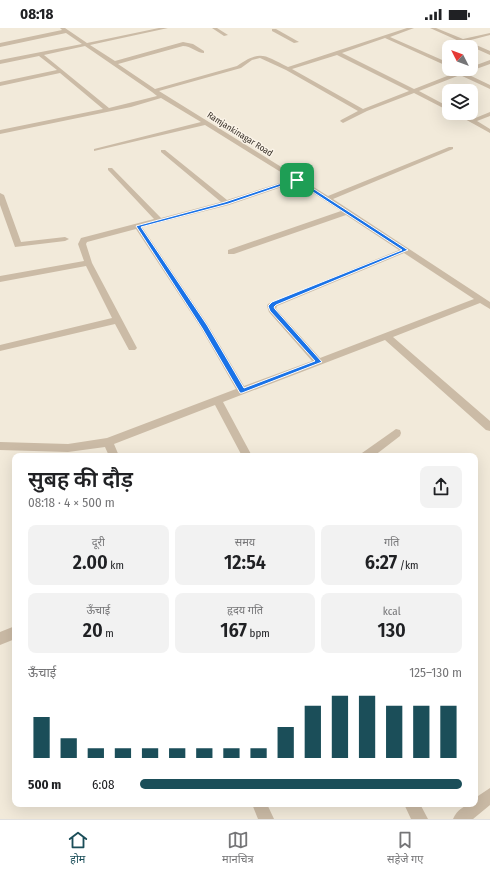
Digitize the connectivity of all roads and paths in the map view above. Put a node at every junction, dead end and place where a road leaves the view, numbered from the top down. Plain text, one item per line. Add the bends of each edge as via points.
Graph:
1 (166, 28) edge
2 (214, 28) edge
3 (280, 28) edge
4 (432, 28) edge
5 (65, 29) edge
6 (272, 29) edge
7 (407, 29) edge
8 (490, 34) edge
9 (226, 35) dead end
10 (386, 37) junction
11 (460, 40) edge
12 (466, 40) edge
13 (296, 42) dead end
14 (88, 44) junction
15 (0, 45) edge
16 (478, 48) edge
17 (202, 52) dead end
18 (338, 53) junction
19 (490, 53) edge
20 (40, 54) junction
21 (0, 62) edge
22 (442, 62) edge
23 (490, 62) edge
24 (114, 63) junction
25 (478, 66) edge
26 (288, 68) junction
27 (61, 71) junction
28 (448, 76) edge
29 (469, 76) edge
30 (0, 84) edge
31 (490, 87) edge
32 (154, 91) junction
33 (414, 91) junction
34 (162, 96) junction
35 (442, 105) edge
36 (108, 110) junction
37 (362, 111) junction
38 (490, 114) edge
39 (343, 121) dead end
40 (473, 121) joint
41 (205, 123) junction
42 (490, 131) edge
43 (0, 132) edge
44 (451, 148) dead end
45 (96, 150) dead end
46 (163, 152) dead end
47 (110, 169) dead end
48 (297, 180) junction
49 (0, 195) edge
50 (326, 199) junction
51 (226, 203) junction
52 (347, 212) junction
53 (159, 220) junction
54 (138, 226) junction
55 (65, 239) dead end
56 (405, 250) junction
57 (231, 252) dead end
58 (88, 263) junction
59 (0, 278) edge
60 (481, 300) junction
61 (490, 306) edge
62 (118, 320) junction
63 (386, 336) junction
64 (0, 348) edge
65 (132, 348) dead end
66 (319, 362) junction
67 (242, 391) junction
68 (217, 401) junction
69 (490, 427) edge
70 (396, 433) dead end
71 (108, 442) junction
72 (0, 446) edge
73 (113, 453) edge
74 (245, 453) edge
75 (370, 453) edge
76 (12, 633) edge
77 (0, 638) edge
78 (490, 795) edge
79 (478, 805) edge
80 (260, 807) edge
81 (412, 807) edge
82 (476, 807) edge
83 (266, 819) edge
84 (420, 819) edge
85 (461, 819) edge

1 - 14 street
2 - 9 street
3 - 6 street
4 - 11 street
5 - 14 street, Ramjankinagar Road
5 - 15 street
6 - 13 street
7 - 10 street
8 - 12 street
10 - 18 street
10 - 22 street
14 - 20 street
14 - 24 street, Ramjankinagar Road
16 - 19 street
17 - 24 street via 191,45 183,44
18 - 26 street
18 - 33 street
20 - 21 street
20 - 27 street
23 - 25 street
24 - 32 street, Ramjankinagar Road
26 - 32 street via 258,56 239,67
26 - 37 street
27 - 30 street
27 - 36 street
28 - 33 street
29 - 31 street
32 - 34 street, Ramjankinagar Road
33 - 35 street
33 - 37 street
34 - 36 street
34 - 41 street, Ramjankinagar Road
36 - 43 street
37 - 39 street
38 - 40 street
40 - 42 street
41 - 45 street
41 - 48 street, Ramjankinagar Road
44 - 50 street
46 - 51 street
47 - 53 street
48 - 50 street, Ramjankinagar Road
48 - 51 street
49 - 55 street via 18,245
50 - 52 street, Ramjankinagar Road
51 - 53 street
52 - 56 street, Ramjankinagar Road
52 - 57 street
53 - 54 street
54 - 58 street via 84,240 82,244
54 - 67 street via 205,327
56 - 60 street, Ramjankinagar Road
56 - 66 street via 271,306
58 - 59 street
58 - 62 street
60 - 61 street, Ramjankinagar Road
60 - 63 street
62 - 64 street
62 - 65 street
63 - 66 street
63 - 69 street
66 - 67 street
67 - 68 street
68 - 71 street
68 - 74 street
70 - 75 street
71 - 72 street via 68,448
71 - 73 street
76 - 77 street
78 - 79 street
80 - 83 street
81 - 84 street
82 - 85 street

